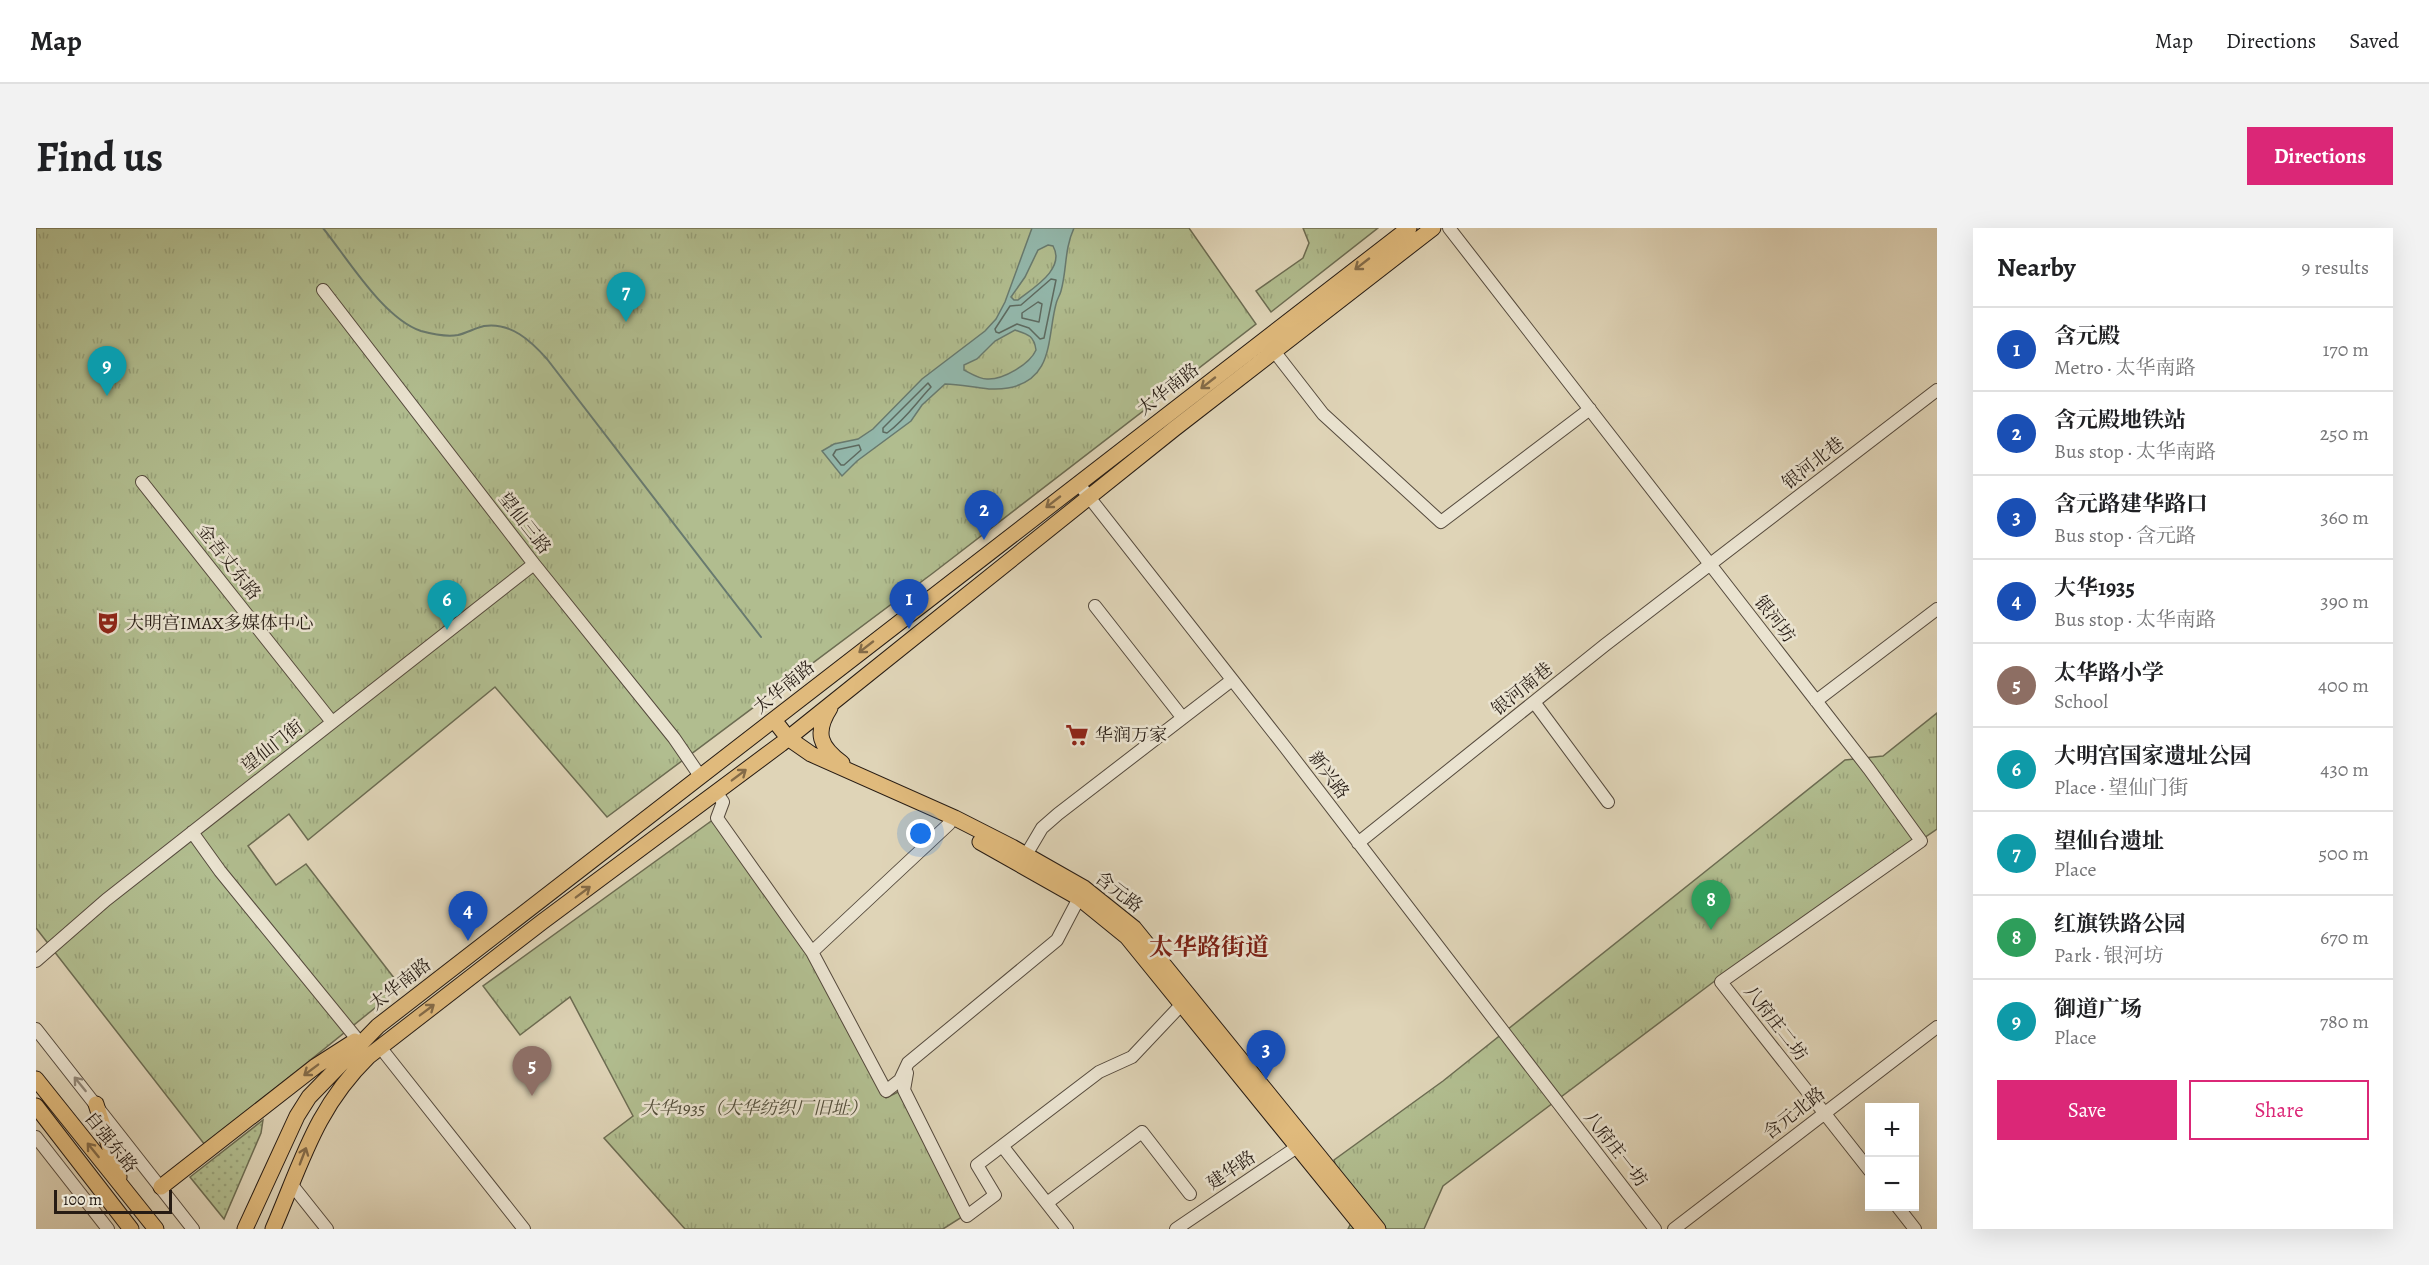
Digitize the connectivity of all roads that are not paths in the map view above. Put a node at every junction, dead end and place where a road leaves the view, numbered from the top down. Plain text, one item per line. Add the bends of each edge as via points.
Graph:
1 (1408, 228) edge
2 (1433, 228) edge
3 (1449, 228) edge
4 (323, 290) dead end
5 (1274, 351) junction
6 (1937, 390) edge
7 (1590, 409) junction
8 (142, 482) dead end
9 (1077, 483) junction
10 (1089, 498) junction
11 (534, 564) junction
12 (1711, 565) junction
13 (1095, 606) dead end
14 (1937, 609) edge
15 (1232, 680) junction
16 (836, 699) junction
17 (1816, 701) junction
18 (1534, 702) junction
19 (1182, 717) junction
20 (332, 722) junction
21 (770, 722) junction
22 (785, 741) junction
23 (700, 776) junction
24 (862, 777) junction
25 (716, 792) junction
26 (1608, 802) dead end
27 (950, 824) junction
28 (192, 832) junction
29 (1358, 843) junction
30 (1026, 855) junction
31 (1079, 898) junction
32 (812, 952) junction
33 (36, 961) edge
34 (1721, 982) joint
35 (1182, 1004) junction
36 (378, 1026) junction
37 (1937, 1027) edge
38 (36, 1029) edge
39 (357, 1039) junction
40 (380, 1047) junction
41 (908, 1063) junction
42 (36, 1078) edge
43 (1548, 1091) joint
44 (96, 1104) junction
45 (36, 1106) edge
46 (1824, 1113) junction
47 (36, 1137) edge
48 (1302, 1144) junction
49 (1003, 1148) junction
50 (1865, 1166) edge
51 (292, 1185) junction
52 (122, 1186) junction
53 (161, 1187) junction
54 (1190, 1194) dead end
55 (1047, 1203) junction
56 (1901, 1211) edge
57 (108, 1229) edge
58 (131, 1229) edge
59 (156, 1229) edge
60 (193, 1229) edge
61 (245, 1229) edge
62 (273, 1229) edge
63 (327, 1229) edge
64 (524, 1229) edge
65 (1067, 1229) edge
66 (1176, 1229) edge
67 (1364, 1229) edge
68 (1378, 1229) edge
69 (1654, 1229) edge
70 (1674, 1229) edge
71 (1915, 1229) edge

1 -> 9 main road, 太华南路
2 - 5 main road, 太华南路
3 - 7 street, 银河坊
4 - 11 street, 望仙三路
5 - 7 street via 1323,414 1441,522
5 - 10 main road, 太华南路
6 - 12 street, 银河北巷
7 - 12 street, 银河坊
8 - 20 street, 金吾丈东路
9 - 10 street, 新兴路
9 -> 21 main road, 太华南路
10 - 15 street, 新兴路
10 - 16 main road, 太华南路
11 - 20 street, 望仙门街
11 - 23 street, 望仙三路
12 - 17 street, 银河坊
12 - 18 street, 银河南巷
13 - 19 street
14 - 17 street
15 - 19 street
15 - 29 street, 新兴路
16 - 22 main road, 太华南路
16 - 24 main road via 822,722 822,743 835,758
17 - 34 street, 银河坊 via 1921,841
18 - 26 street
18 - 29 street, 银河南巷
19 - 30 street via 1042,828
20 - 28 street, 望仙门街
21 - 22 main road, 含元路
21 - 23 main road, 太华南路
22 - 24 main road, 含元路
25 -> 22 main road, 太华南路
22 - 27 main road, 含元路 via 807,762
23 - 36 main road, 太华南路
24 - 30 main road, 含元路
25 - 32 street via 723,802 717,818
40 -> 25 main road, 太华南路
27 - 31 main road, 含元路
27 - 32 street
28 - 33 street, 望仙门街
28 - 39 street via 220,872
29 - 43 street, 新兴路
30 - 48 main road, 含元路 via 1084,888 1134,928
31 - 35 main road, 含元路 via 1127,937
31 - 41 street via 1057,940
32 - 41 street via 886,1091 900,1080
34 - 46 street, 八府庄二坊
35 - 48 main road, 含元路
35 - 49 street via 1132,1057 1099,1072
36 - 39 main road
36 - 61 main road, 太华南路 via 309,1097
37 - 46 street, 含元北路
44 -> 38 street
39 -> 53 main road via 316,1066
51 -> 40 main road, 太华南路 via 330,1100
40 - 64 street
41 - 49 street via 904,1090 967,1216 995,1195 977,1166
52 -> 42 main road, 自强东路
43 - 69 street, 八府庄一坊
44 - 52 main road
44 - 53 street
45 - 58 main road, 自强东路
46 - 50 street, 八府庄二坊
46 - 70 street, 含元北路
47 - 57 street
48 - 66 street, 建华路
48 - 67 main road, 含元路
48 - 68 main road, 含元路
49 - 55 street
51 - 62 main road, 太华南路
51 - 63 street
52 - 59 main road, 自强东路
53 - 60 street
54 - 55 street via 1142,1132
55 - 65 street
56 - 71 street

